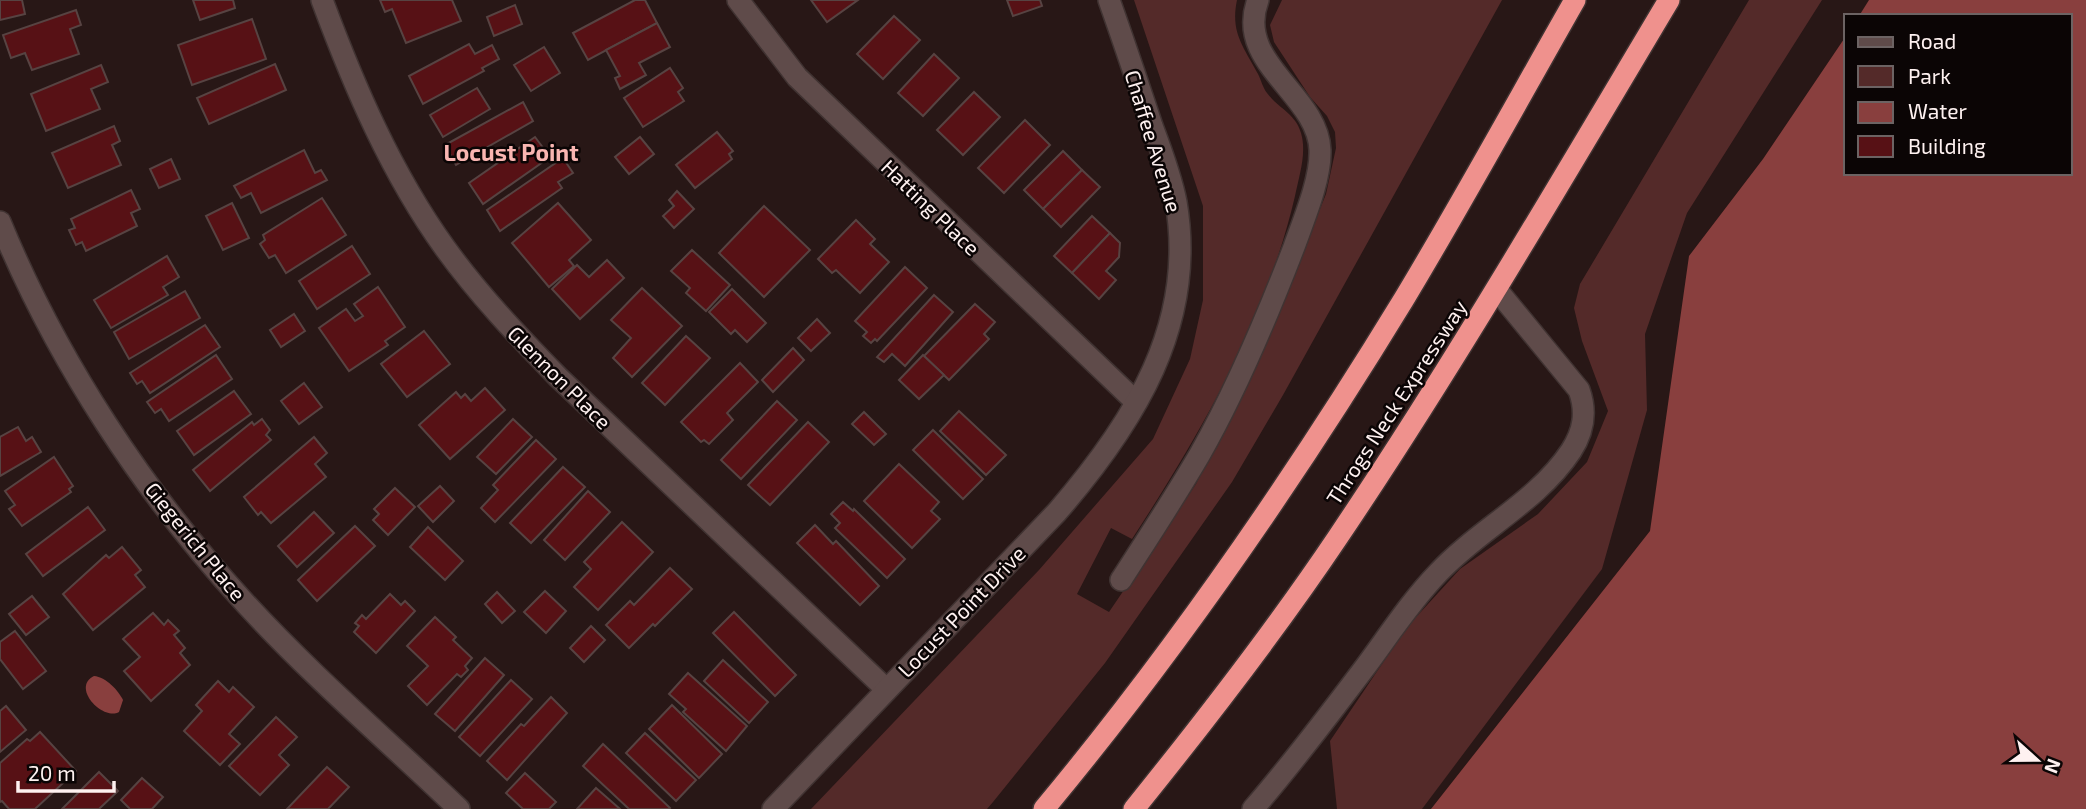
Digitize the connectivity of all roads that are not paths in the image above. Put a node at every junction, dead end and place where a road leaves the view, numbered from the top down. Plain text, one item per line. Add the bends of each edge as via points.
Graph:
1 (322, 0) edge
2 (738, 0) edge
3 (1110, 0) edge
4 (1258, 0) edge
5 (1575, 0) edge
6 (1669, 0) edge
7 (0, 222) edge
8 (1497, 290) junction
9 (1136, 402) junction
10 (1121, 580) dead end
11 (886, 689) junction
12 (459, 809) edge
13 (773, 809) edge
14 (1044, 809) edge
15 (1134, 809) edge
16 (1253, 809) edge

1 - 11 street, Glennon Place via 380,138 422,213 472,283 558,377
2 - 9 street, Hatting Place via 797,76
3 - 9 street, Chaffee Avenue via 1170,177 1181,253 1169,329
4 - 10 street via 1254,17 1257,42 1315,130 1320,153 1317,174 1288,263 1233,390 1200,454
5 - 14 highway via 1404,299 1312,445 1170,647
6 - 8 highway, Throgs Neck Expressway
7 - 12 street, Giegerich Place via 37,301 104,419 194,543 245,603
8 - 15 highway, Throgs Neck Expressway via 1329,550
8 - 16 street via 1579,390 1584,416 1577,441 1543,484 1437,573
9 - 11 street, Locust Point Drive via 1120,431 1057,512
11 - 13 street, Locust Point Drive

